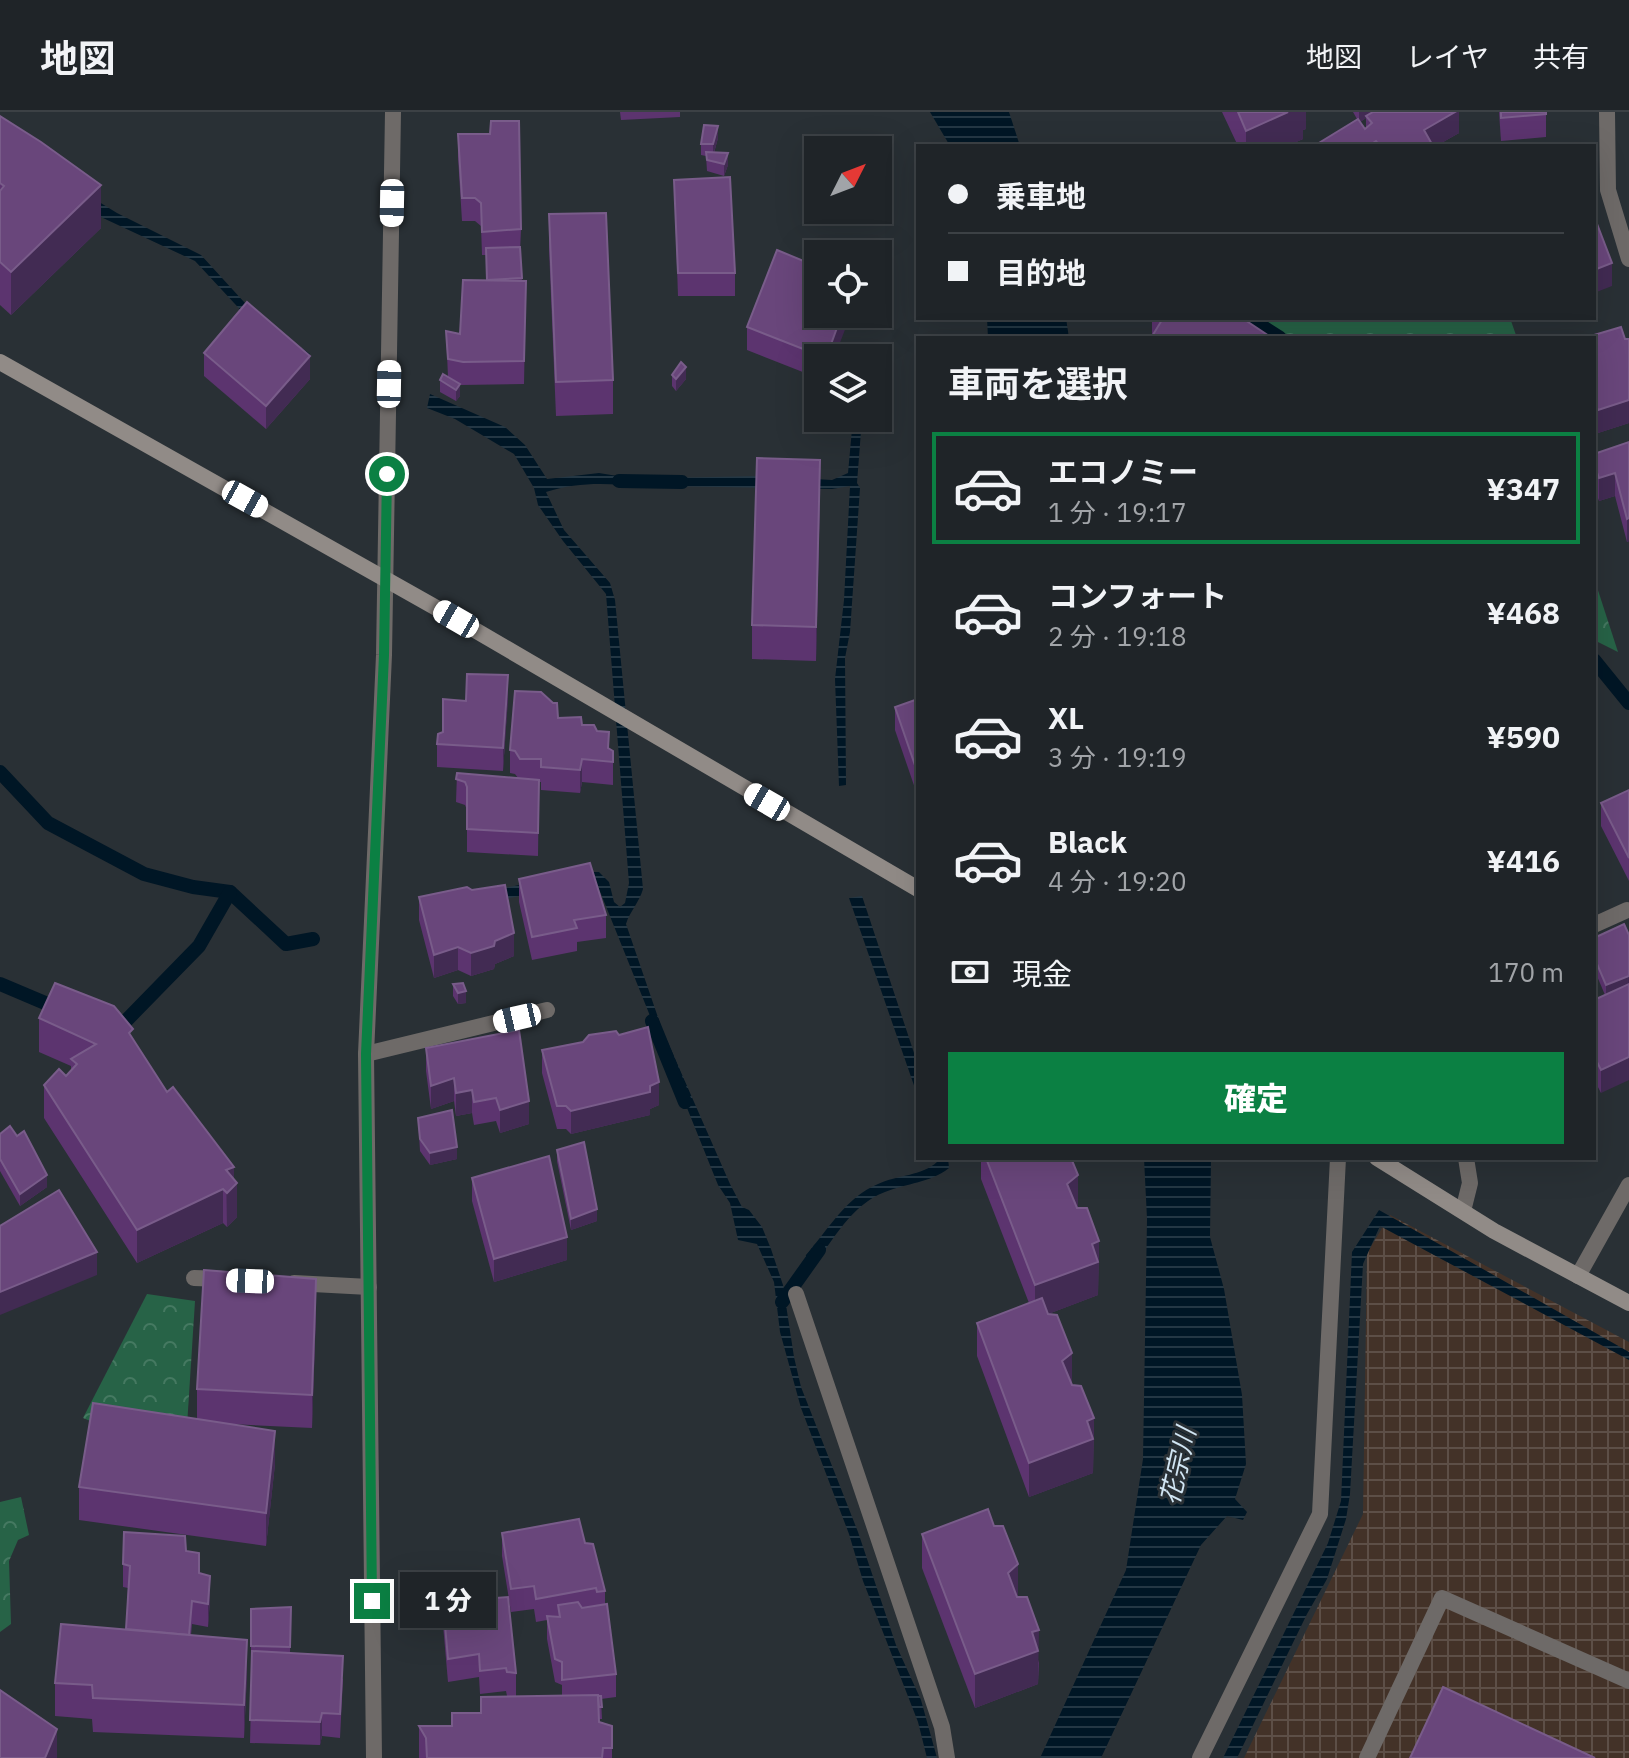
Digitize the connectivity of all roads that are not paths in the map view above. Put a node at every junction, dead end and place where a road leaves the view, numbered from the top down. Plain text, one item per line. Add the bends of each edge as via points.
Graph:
1 (393, 112) edge
2 (1607, 112) edge
3 (1629, 259) edge
4 (0, 362) edge
5 (386, 579) junction
6 (916, 888) edge
7 (1627, 910) dead end
8 (1596, 924) edge
9 (547, 1010) dead end
10 (366, 1054) junction
11 (1338, 1160) edge
12 (1380, 1160) edge
13 (1466, 1160) edge
14 (1629, 1185) edge
15 (1463, 1211) junction
16 (1578, 1276) junction
17 (194, 1278) dead end
18 (240, 1280) edge
19 (271, 1282) edge
20 (369, 1287) junction
21 (796, 1294) dead end
22 (1629, 1303) edge
23 (1629, 1681) edge
24 (374, 1758) edge
25 (947, 1758) edge
26 (1200, 1758) edge
27 (1367, 1758) edge

1 - 5 street
2 - 3 street via 1608,190
4 - 5 street
5 - 6 street
5 - 10 street
7 - 8 street
9 - 10 street
10 - 20 street
11 - 26 street via 1320,1514
12 - 15 street
13 - 15 street via 1470,1183
14 - 16 street
15 - 16 street
16 - 22 street
17 - 18 street
19 - 20 street
20 - 24 street
21 - 25 street via 942,1727
23 - 27 street via 1442,1598

